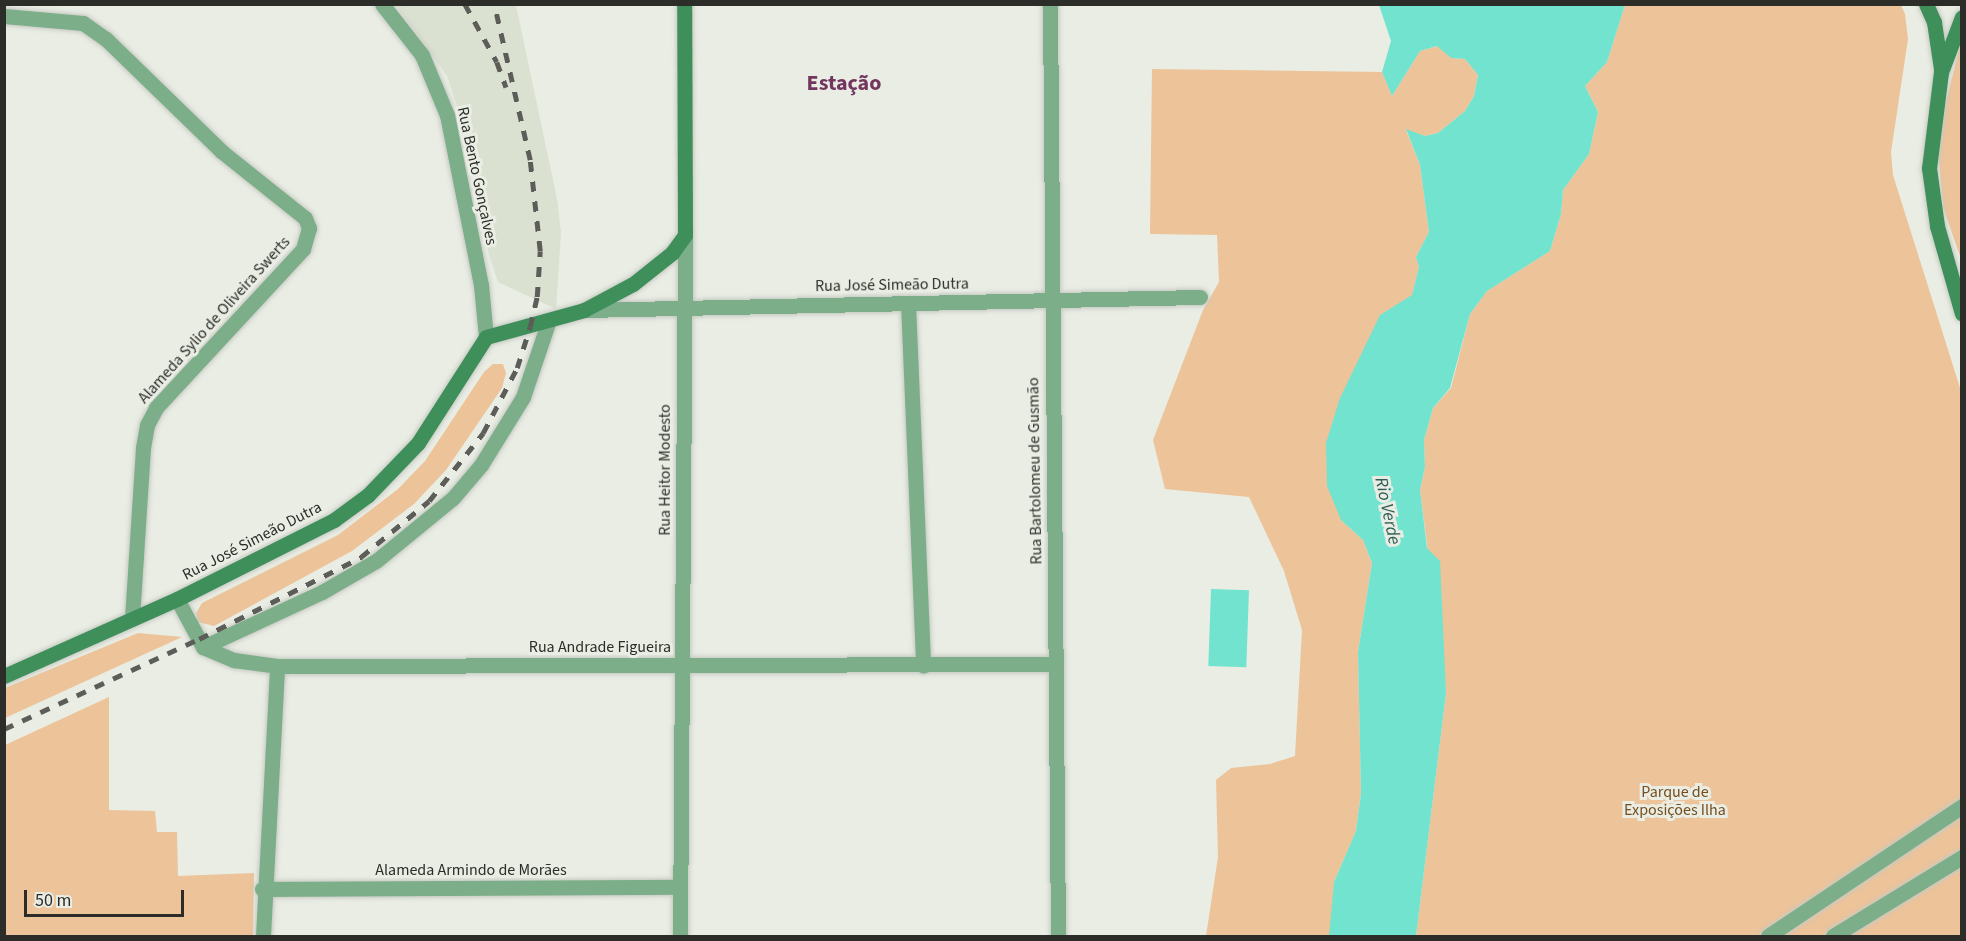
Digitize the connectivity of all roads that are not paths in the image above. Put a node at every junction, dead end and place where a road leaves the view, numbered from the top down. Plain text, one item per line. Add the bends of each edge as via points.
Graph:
1 (382, 4) edge
2 (684, 4) edge
3 (1050, 4) edge
4 (1926, 4) edge
5 (4, 16) edge
6 (1962, 17) edge
7 (1941, 72) junction
8 (685, 235) junction
9 (1200, 297) dead end
10 (1050, 300) junction
11 (908, 303) junction
12 (683, 308) junction
13 (584, 310) junction
14 (1962, 314) edge
15 (548, 323) junction
16 (486, 336) junction
17 (177, 599) junction
18 (132, 617) junction
19 (203, 647) junction
20 (1055, 664) junction
21 (682, 665) junction
22 (277, 666) junction
23 (923, 666) junction
24 (4, 676) edge
25 (1962, 806) edge
26 (1962, 856) edge
27 (680, 887) junction
28 (262, 889) junction
29 (262, 936) edge
30 (680, 936) edge
31 (1058, 936) edge
32 (1768, 936) edge
33 (1833, 936) edge

1 - 16 street, Rua Bento Gonçalves via 422,55 447,115 481,285
2 - 8 main road, Rua Heitor Modesto
3 - 10 street, Rua Bartolomeu de Gusmão
4 - 7 main road via 1934,22
5 - 18 street, Alameda Sylio de Oliveira Swerts via 83,23 106,39 179,114 305,218 309,228 303,249 156,408 147,425 142,448
6 - 7 main road
7 - 14 main road via 1929,168 1937,226
8 - 12 street, Rua Heitor Modesto
8 - 13 main road, Rua José Simeão Dutra via 672,253 633,284
9 - 10 street, Rua José Simeão Dutra
10 - 11 street, Rua José Simeão Dutra
10 - 20 street, Rua Bartolomeu de Gusmão
11 - 12 street, Rua José Simeão Dutra
11 - 23 street
12 - 13 street, Rua José Simeão Dutra
12 - 21 street, Rua Heitor Modesto
13 - 15 main road, Rua José Simeão Dutra
15 - 16 main road, Rua José Simeão Dutra
15 - 19 street via 523,397 481,465 453,498 376,561 322,592
16 - 17 main road, Rua José Simeão Dutra via 418,443 368,495 292,544
17 - 18 main road, Rua José Simeão Dutra
17 - 19 street
18 - 24 main road, Rua José Simeão Dutra
19 - 22 street, Rua Andrade Figueira via 234,660
20 - 23 street, Rua Andrade Figueira
20 - 31 street, Rua Bartolomeu de Gusmão
21 - 22 street, Rua Andrade Figueira
21 - 23 street, Rua Andrade Figueira
21 - 27 street, Rua Heitor Modesto
22 - 28 street via 277,711 270,742
25 - 32 street
26 - 33 street
27 - 28 street, Alameda Armindo de Morães
27 - 30 street, Rua Heitor Modesto
28 - 29 street

